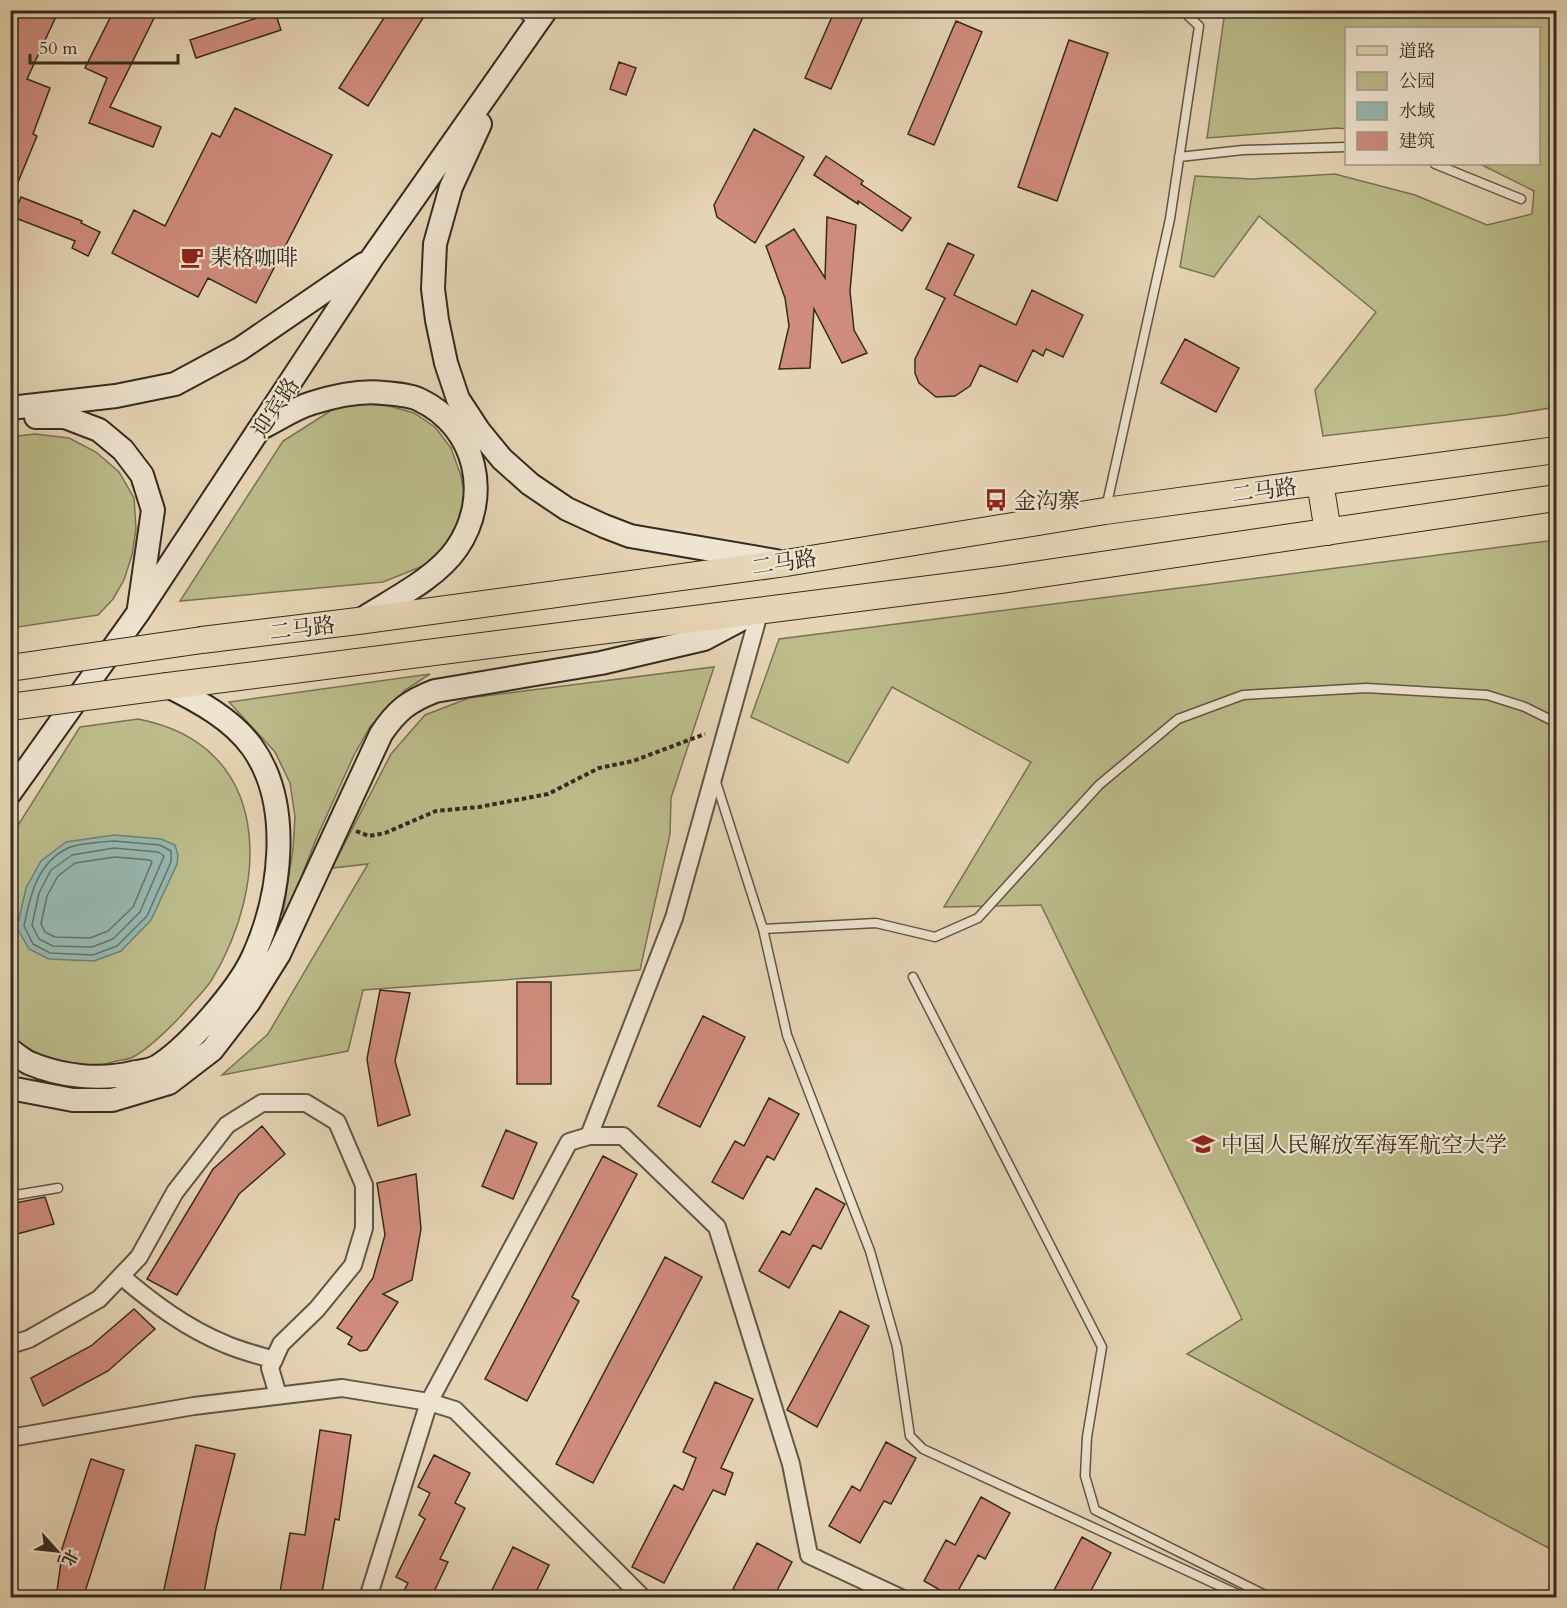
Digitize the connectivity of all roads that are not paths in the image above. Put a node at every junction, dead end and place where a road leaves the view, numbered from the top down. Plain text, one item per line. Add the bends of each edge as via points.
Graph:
1 (1182, 10) edge
2 (537, 14) edge
3 (500, 78) junction
4 (1345, 147) edge
5 (1179, 158) junction
6 (1438, 165) edge
7 (1521, 199) dead end
8 (372, 258) junction
9 (10, 408) edge
10 (10, 419) edge
11 (262, 428) junction
12 (1557, 450) edge
13 (1320, 482) junction
14 (1557, 498) edge
15 (1105, 511) junction
16 (1328, 532) junction
17 (786, 563) junction
18 (760, 610) junction
19 (138, 613) junction
20 (358, 621) junction
21 (10, 668) edge
22 (168, 686) junction
23 (10, 707) edge
24 (1555, 722) edge
25 (714, 776) junction
26 (10, 793) edge
27 (763, 929) junction
28 (913, 977) dead end
29 (10, 1050) edge
30 (10, 1088) edge
31 (589, 1136) junction
32 (58, 1188) dead end
33 (10, 1196) edge
34 (121, 1276) junction
35 (10, 1345) edge
36 (274, 1360) junction
37 (278, 1395) junction
38 (429, 1402) junction
39 (10, 1438) edge
40 (368, 1598) edge
41 (643, 1598) edge
42 (901, 1598) edge
43 (1246, 1598) edge
44 (1271, 1598) edge

1 - 5 lane via 1199,26
2 - 3 main road, 迎宾路
3 - 8 main road, 迎宾路
3 - 17 main road via 452,187 435,244 437,321 458,399 502,459 567,509 630,536
4 - 5 lane via 1243,150
5 - 15 lane via 1170,219
6 - 7 lane
8 - 9 main road via 240,349 175,384 116,396
8 - 11 main road, 迎宾路
10 - 19 main road via 65,417 99,430 123,450 142,475 153,510
11 - 19 main road, 迎宾路
11 - 20 main road via 311,403 352,394 383,393 419,399 446,418 463,438 474,468 477,495 471,524 457,549 438,570
12 - 13 main road, 二马路
13 - 15 main road, 二马路
13 - 16 main road
14 - 16 main road, 二马路
15 - 17 main road, 二马路
16 - 18 main road, 二马路
17 - 20 main road, 二马路
18 - 22 main road, 二马路
18 - 25 street
18 - 30 main road via 704,639 601,663 435,691 414,699 394,715 381,734 279,954 212,1050 169,1083 112,1100 73,1100
19 - 26 main road, 迎宾路
20 - 21 main road, 二马路, bridge
22 - 23 main road, 二马路, bridge
22 - 29 main road via 220,716 251,746 265,768 274,794 278,873 266,926 253,959 196,1033 157,1067 122,1076 74,1076 28,1062
24 - 27 lane via 1526,707 1487,695 1366,688 1243,695 1178,719 1099,785 978,918 935,937 876,923
25 - 27 lane
25 - 31 street via 674,918
27 - 43 lane via 787,1035 870,1251 897,1347 910,1436 923,1449
28 - 44 lane via 1102,1347 1086,1447 1085,1476 1095,1510
31 - 38 street via 569,1142
31 - 42 street via 623,1136 717,1227 791,1464 809,1555
32 - 33 lane
34 - 35 street via 99,1299 29,1339
34 - 36 street via 189,1327 226,1345
34 - 36 street via 139,1257 175,1192 227,1125 262,1103 306,1103 337,1122 364,1185 364,1228 353,1265 317,1309 281,1344
36 - 37 street via 270,1368
37 - 38 street via 342,1388
37 - 39 street
38 - 40 street
38 - 41 street via 455,1410

